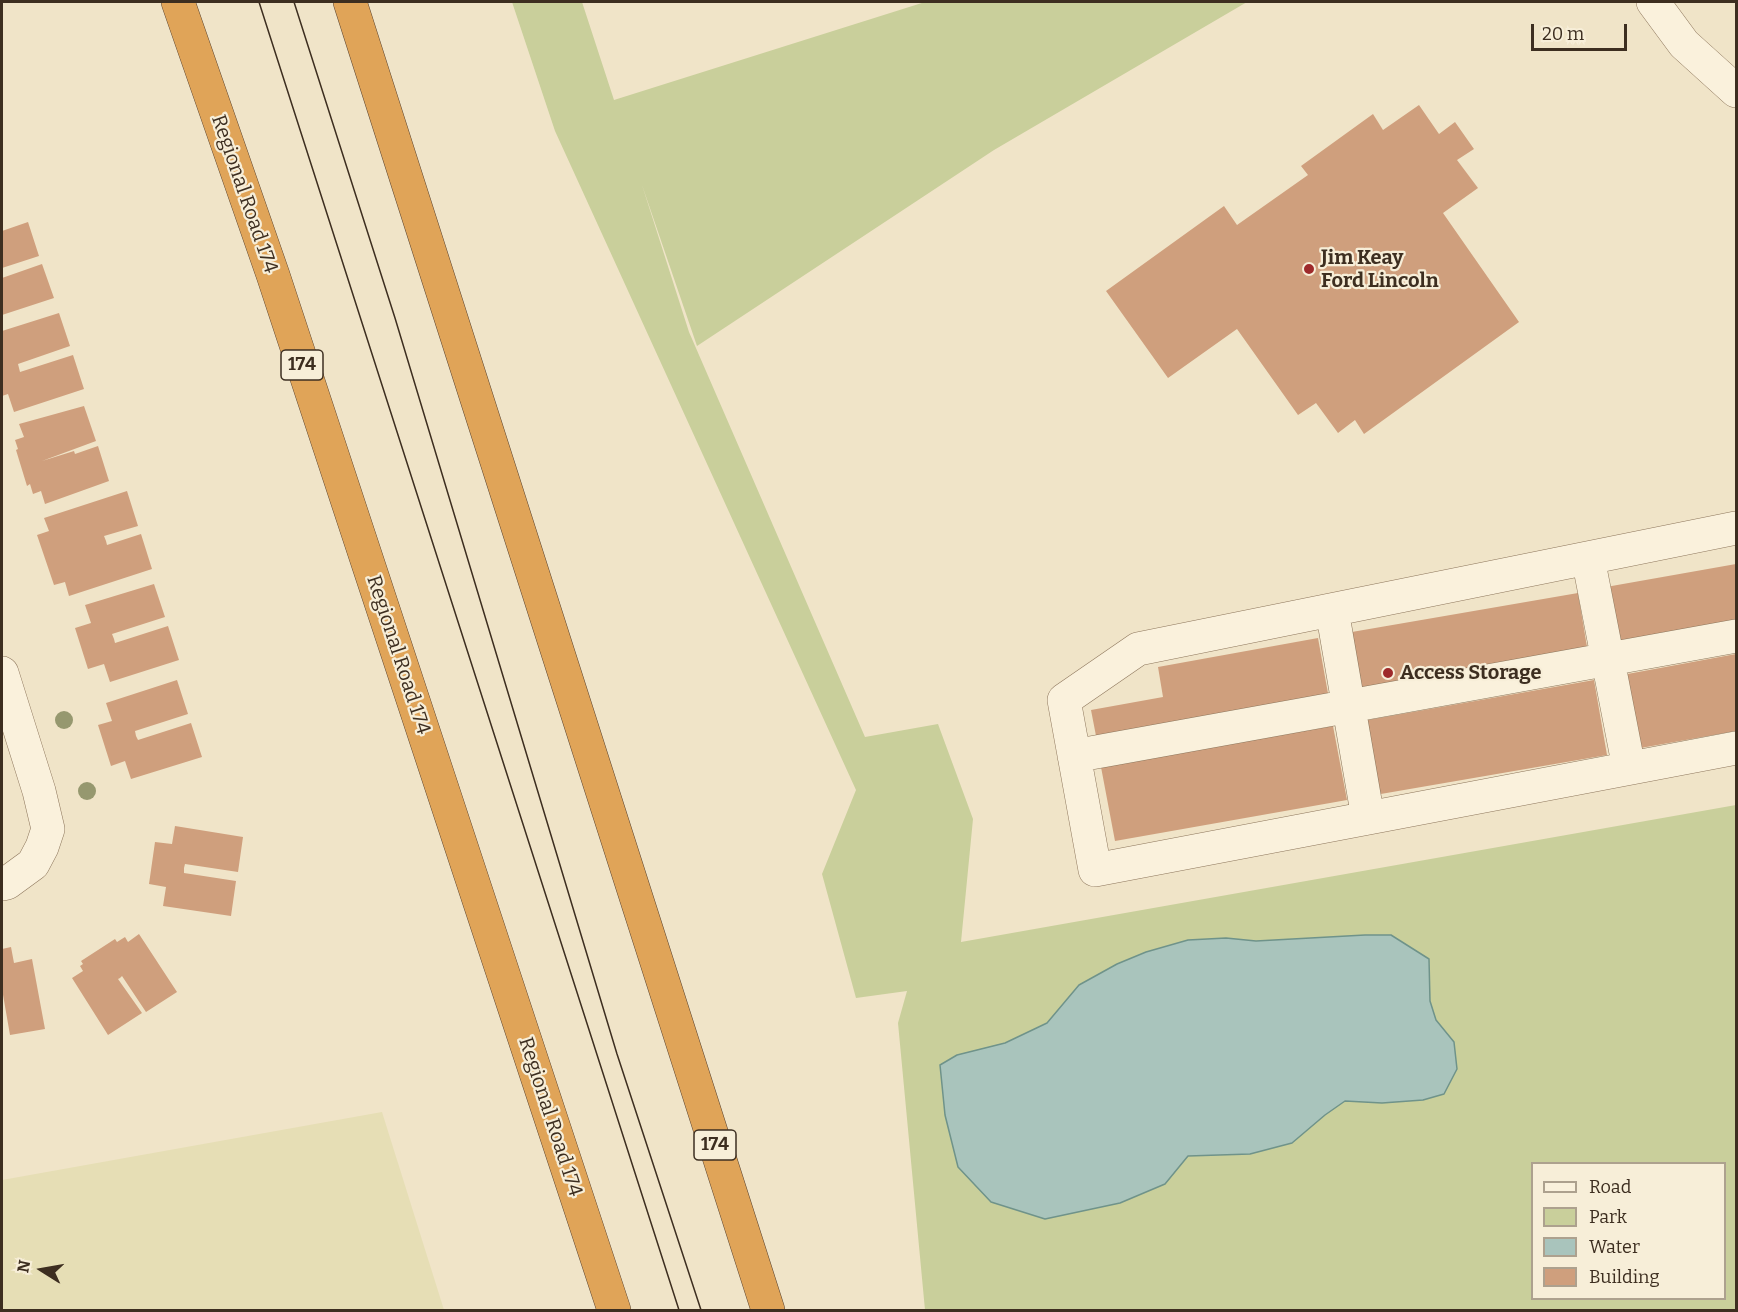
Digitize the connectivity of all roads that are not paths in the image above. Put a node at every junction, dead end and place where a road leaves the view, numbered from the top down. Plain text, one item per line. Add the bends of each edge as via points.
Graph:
1 (159, 2) edge
2 (178, 2) edge
3 (350, 2) edge
4 (370, 2) edge
5 (1653, 2) edge
6 (1737, 91) edge
7 (431, 255) junction
8 (1737, 528) edge
9 (1588, 558) junction
10 (1332, 610) junction
11 (1737, 636) edge
12 (1607, 659) junction
13 (2, 673) edge
14 (1348, 706) junction
15 (422, 730) junction
16 (1737, 748) edge
17 (1074, 756) junction
18 (1629, 768) junction
19 (1368, 818) junction
20 (2, 884) edge
21 (615, 1311) edge
22 (768, 1311) edge

1 - 15 highway via 286,327
2 - 15 highway, Regional Road 174 / 174 via 273,275
3 - 7 highway, 174
4 - 7 highway
5 - 6 street via 1684,44
7 - 22 highway, 174
8 - 9 street
9 - 10 street
9 - 12 street
10 - 14 street
10 - 17 street via 1138,649 1064,700
11 - 12 street
12 - 14 street
12 - 18 street
13 - 20 street via 48,829 33,864
14 - 17 street
14 - 19 street
15 - 21 highway, Regional Road 174 / 174
16 - 18 street
17 - 19 street via 1095,870
18 - 19 street

